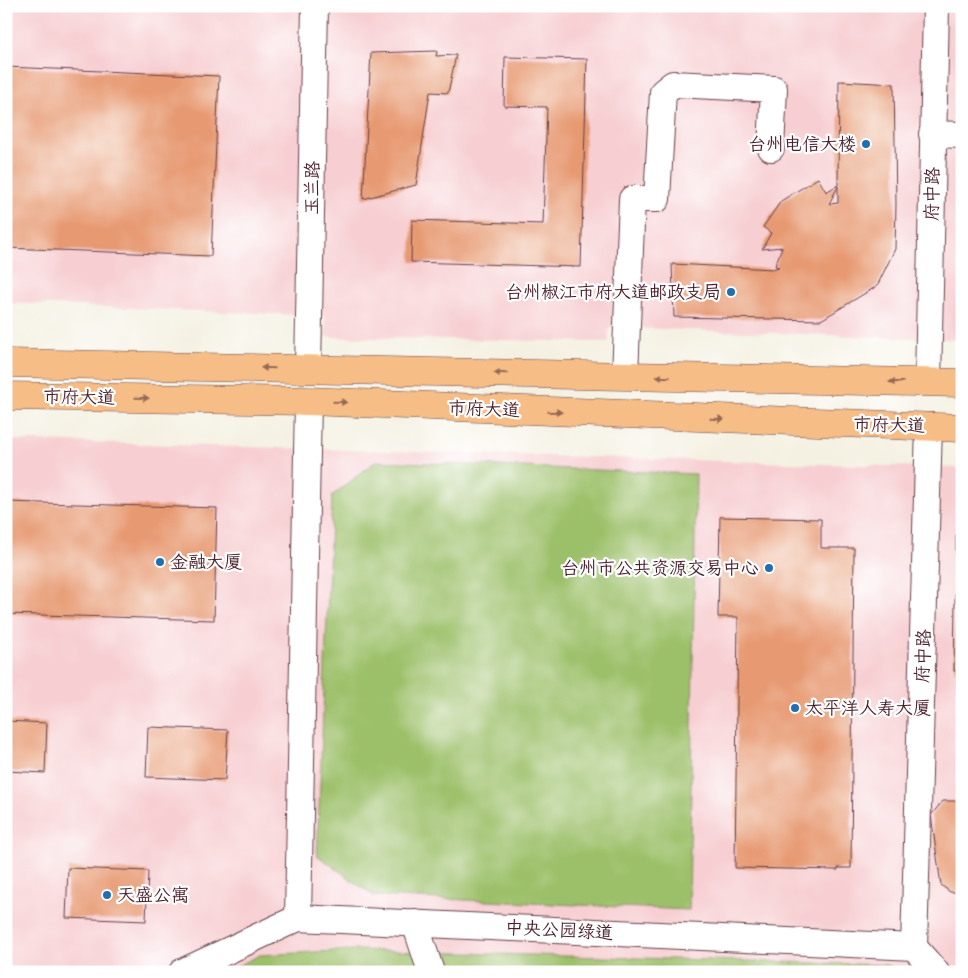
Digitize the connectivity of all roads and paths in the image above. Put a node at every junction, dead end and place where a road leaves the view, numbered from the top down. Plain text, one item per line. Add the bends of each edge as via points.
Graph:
1 (315, 6) edge
2 (936, 6) edge
3 (932, 134) junction
4 (962, 135) edge
5 (771, 148) dead end
6 (6, 363) edge
7 (308, 369) junction
8 (625, 376) junction
9 (928, 382) junction
10 (962, 383) edge
11 (6, 396) edge
12 (308, 401) junction
13 (929, 426) junction
14 (962, 428) edge
15 (298, 918) junction
16 (415, 923) junction
17 (914, 947) junction
18 (182, 972) edge
19 (431, 972) edge
20 (936, 972) edge

1 - 7 street, 玉兰路
2 - 3 street, 府中路
3 - 4 street
3 - 9 street, 府中路
5 - 8 street via 774,89 673,84 663,92 657,199 632,199
7 -> 6 main road, 市府大道
8 -> 7 main road, 市府大道
9 -> 8 main road, 市府大道
9 - 10 main road, 市府大道
11 -> 12 main road, 市府大道
12 -> 13 main road, 市府大道
12 - 15 street
13 - 14 main road, 市府大道
13 - 17 street, 府中路
15 - 16 street, 中央公园绿道
15 - 18 street, 中央公园绿道
16 - 17 street, 中央公园绿道
16 - 19 street
17 - 20 street

